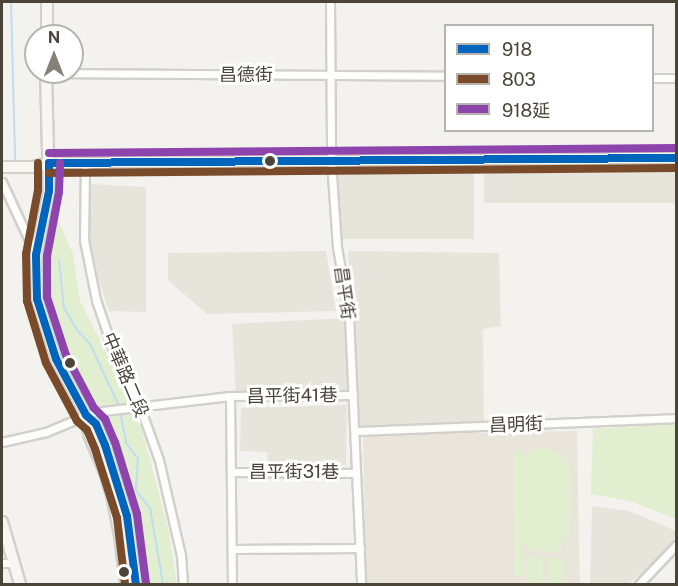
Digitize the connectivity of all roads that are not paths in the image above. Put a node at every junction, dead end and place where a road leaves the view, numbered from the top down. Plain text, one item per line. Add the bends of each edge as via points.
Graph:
1 (47, 2) edge
2 (330, 2) edge
3 (47, 24) edge
4 (84, 73) edge
5 (330, 75) junction
6 (444, 76) edge
7 (654, 78) edge
8 (676, 78) edge
9 (46, 84) edge
10 (676, 158) edge
11 (331, 161) junction
12 (49, 163) junction
13 (85, 163) junction
14 (2, 167) edge
15 (2, 182) edge
16 (36, 255) junction
17 (353, 395) junction
18 (230, 396) junction
19 (140, 407) junction
20 (90, 413) junction
21 (676, 418) edge
22 (355, 431) junction
23 (2, 442) edge
24 (231, 472) junction
25 (356, 473) junction
26 (2, 522) edge
27 (676, 545) edge
28 (360, 548) junction
29 (232, 549) junction
30 (2, 563) edge
31 (14, 563) junction
32 (20, 585) edge
33 (126, 585) edge
34 (136, 585) edge
35 (183, 585) edge
36 (232, 585) edge
37 (361, 585) edge
38 (639, 585) edge

1 - 3 street
2 - 5 street, 昌平街
4 - 5 street, 昌德街
5 - 6 street, 昌德街
5 - 11 street, 昌平街
7 - 8 street
9 - 12 street
10 - 11 street
11 - 13 street
11 - 17 street, 昌平街 via 337,248 349,316
12 - 13 street
12 - 14 street
12 - 16 street via 49,191
13 - 19 street, 中華路二段 via 86,257 114,353
15 - 16 street
16 - 20 street via 37,299 51,348
17 - 18 street, 昌平街41巷
17 - 22 street, 昌平街
18 - 19 street, 昌平街41巷
18 - 24 street
19 - 20 street, 昌平街41巷
19 - 35 street, 中華路二段 via 171,507
20 - 23 street, 昌平街41巷 via 46,432
20 - 33 street via 89,434 112,495
20 - 34 street via 105,445 127,516
21 - 22 street, 昌明街
22 - 25 street, 昌平街
24 - 25 street, 昌平街31巷
24 - 29 street
25 - 28 street, 昌平街
26 - 31 street
27 - 38 street
28 - 29 street
28 - 37 street, 昌平街
29 - 36 street
30 - 31 street
31 - 32 street

